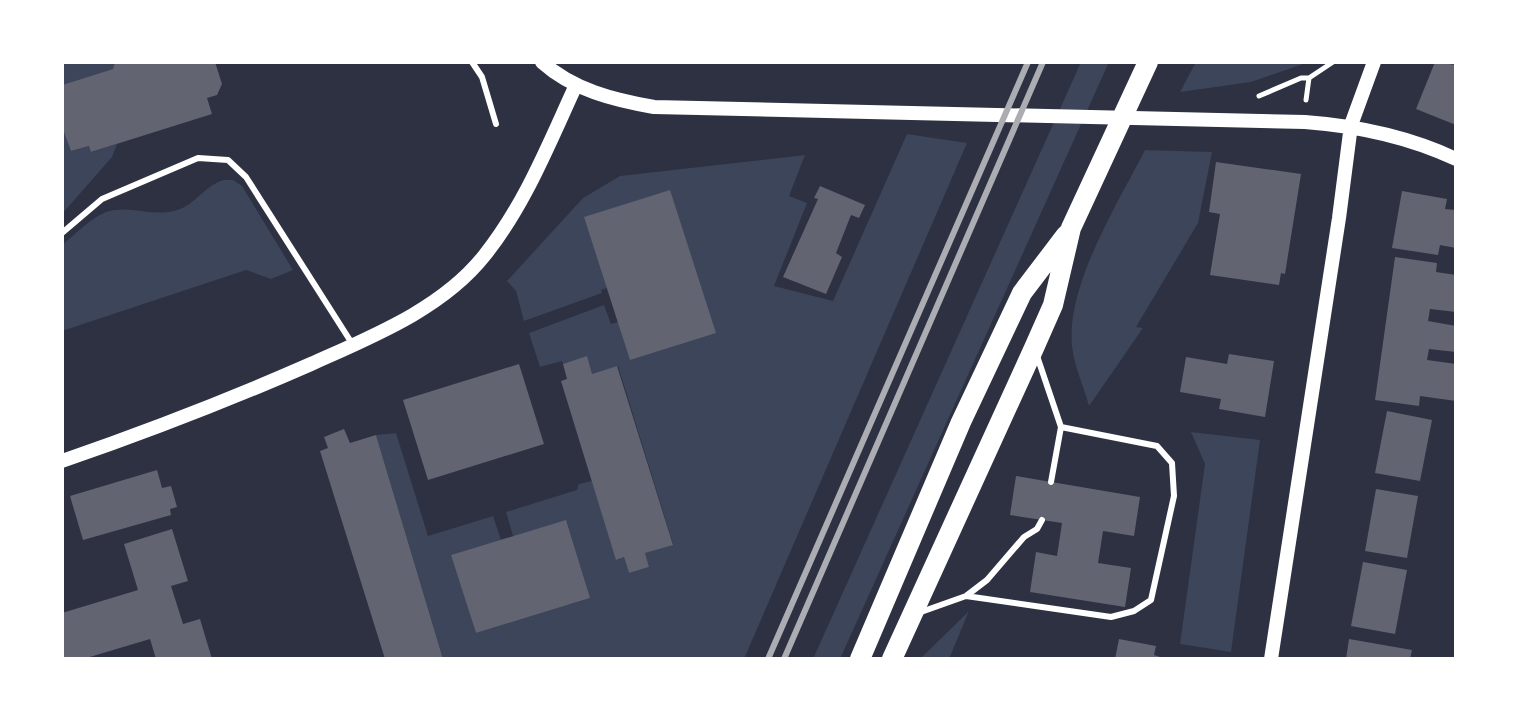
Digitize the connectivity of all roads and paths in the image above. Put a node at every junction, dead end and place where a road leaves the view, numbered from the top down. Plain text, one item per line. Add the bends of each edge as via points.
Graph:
1 (472, 62) edge
2 (542, 62) edge
3 (1148, 62) edge
4 (1333, 62) edge
5 (1374, 62) edge
6 (1309, 78) dead end
7 (576, 85) junction
8 (496, 124) dead end
9 (1351, 125) junction
10 (1456, 159) edge
11 (1071, 228) junction
12 (62, 233) edge
13 (353, 345) junction
14 (1034, 348) junction
15 (1061, 427) junction
16 (62, 461) edge
17 (1051, 482) dead end
18 (1042, 520) dead end
19 (966, 596) junction
20 (912, 614) junction
21 (860, 659) edge
22 (892, 659) edge
23 (1271, 659) edge

1 - 8 lane
2 - 7 street
3 - 11 main road
4 - 6 path
5 - 9 street
7 - 9 street via 613,100 654,107
7 - 13 street via 512,217 483,258 425,306
9 - 10 street via 1420,143
9 - 23 street
11 - 14 main road via 1053,305
11 - 21 main road via 1022,293
12 - 13 lane via 102,199 198,158 228,160 246,177
13 - 16 street via 167,424
14 - 15 lane
14 - 20 main road
15 - 17 lane
15 - 19 lane via 1157,446 1172,463 1174,496 1151,600 1111,617
18 - 19 lane
19 - 20 lane
20 - 22 main road

